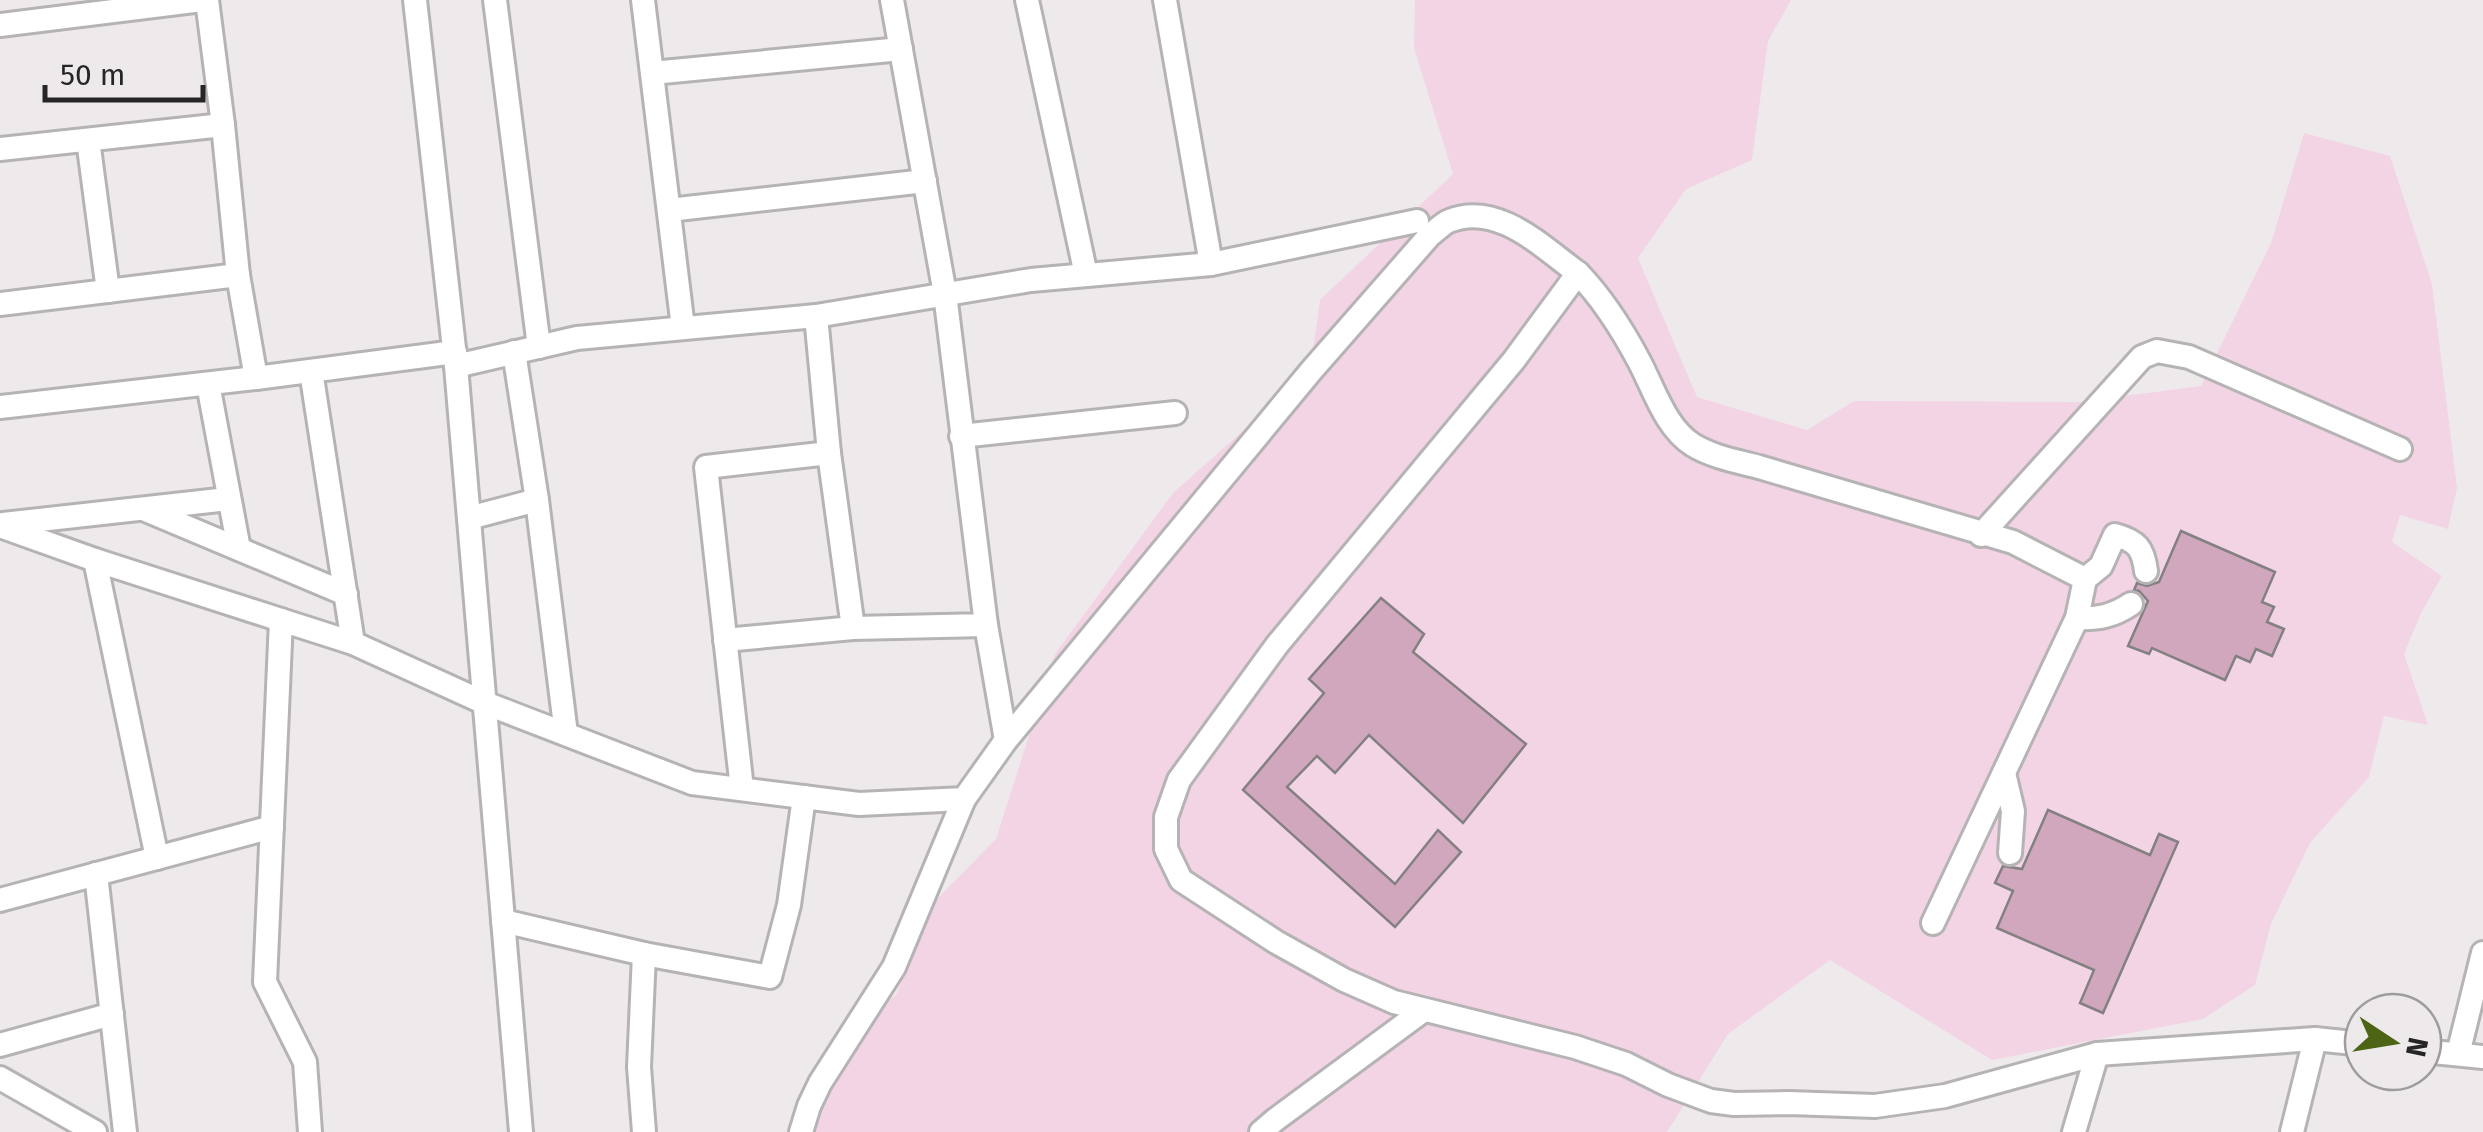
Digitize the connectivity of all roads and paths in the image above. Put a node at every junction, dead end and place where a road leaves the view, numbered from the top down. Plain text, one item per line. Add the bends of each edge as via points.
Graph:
1 (205, 0) edge
2 (415, 0) edge
3 (495, 0) edge
4 (643, 0) edge
5 (892, 0) edge
6 (1028, 0) edge
7 (1166, 0) edge
8 (0, 25) edge
9 (901, 49) junction
10 (652, 72) junction
11 (223, 125) junction
12 (88, 140) junction
13 (0, 150) edge
14 (925, 182) junction
15 (669, 210) junction
16 (1417, 221) dead end
17 (1211, 264) junction
18 (1578, 273) junction
19 (238, 275) junction
20 (1086, 275) junction
21 (108, 291) junction
22 (945, 294) junction
23 (0, 304) edge
24 (816, 316) junction
25 (683, 328) junction
26 (540, 346) junction
27 (514, 352) junction
28 (456, 359) junction
29 (311, 371) junction
30 (256, 378) junction
31 (208, 384) junction
32 (1, 401) edge
33 (1175, 414) dead end
34 (961, 436) junction
35 (2400, 449) dead end
36 (829, 453) junction
37 (228, 499) junction
38 (537, 500) junction
39 (143, 508) junction
40 (469, 518) junction
41 (0, 525) edge
42 (1981, 534) junction
43 (239, 549) junction
44 (94, 560) junction
45 (2146, 571) dead end
46 (2085, 579) junction
47 (346, 594) junction
48 (2132, 604) dead end
49 (2077, 618) junction
50 (281, 620) junction
51 (986, 626) junction
52 (853, 628) junction
53 (725, 640) junction
54 (353, 643) junction
55 (485, 703) junction
56 (566, 734) junction
57 (1006, 740) junction
58 (2004, 773) junction
59 (742, 789) junction
60 (804, 797) junction
61 (964, 799) junction
62 (272, 827) junction
63 (2010, 852) dead end
64 (157, 858) junction
65 (96, 874) junction
66 (0, 900) edge
67 (503, 921) junction
68 (1933, 923) dead end
69 (2483, 953) edge
70 (644, 954) junction
71 (1424, 1010) junction
72 (112, 1014) junction
73 (2316, 1040) junction
74 (2343, 1042) edge
75 (0, 1046) edge
76 (2443, 1052) edge
77 (2097, 1054) junction
78 (2458, 1054) junction
79 (2483, 1057) edge
80 (0, 1078) edge
81 (95, 1132) edge
82 (125, 1132) edge
83 (310, 1132) edge
84 (521, 1132) edge
85 (644, 1132) edge
86 (800, 1132) edge
87 (1262, 1132) edge
88 (2074, 1132) edge
89 (2292, 1132) edge

1 - 8 street
1 - 11 street
2 - 28 street
3 - 26 street
4 - 10 street
5 - 9 street
6 - 20 street
7 - 17 street
9 - 10 street
9 - 14 street
10 - 15 street
11 - 12 street
11 - 19 street
12 - 13 street
12 - 21 street
14 - 15 street
14 - 22 street
15 - 25 street
16 - 17 street
17 - 20 street
18 - 42 street via 1615,318 1672,425 1691,444
18 - 57 street via 1513,226 1489,218 1448,222 1430,236 1310,370
18 - 71 street via 1277,645 1179,780 1166,817 1166,849 1181,880 1344,980
19 - 21 street
19 - 30 street
20 - 22 street
21 - 23 street
22 - 24 street
22 - 34 street
24 - 25 street
24 - 36 street
25 - 26 street
26 - 27 street
27 - 28 street
27 - 38 street
28 - 29 street
28 - 40 street
29 - 30 street
29 - 47 street
30 - 31 street
31 - 32 street
31 - 37 street
33 - 34 street
34 - 51 street
35 - 42 street via 2188,357 2157,350 2142,357
36 - 52 street
36 - 53 street via 706,467
37 - 39 street
37 - 43 street
38 - 40 street
38 - 56 street
39 - 41 street
39 - 43 street
40 - 55 street
41 - 44 street
42 - 46 street via 2013,542
43 - 47 street
44 - 50 street
44 - 64 street
45 - 46 street via 2132,540 2116,534 2101,566
46 - 49 street
47 - 54 street
48 - 49 street via 2114,616
49 - 58 street
50 - 54 street
50 - 62 street
51 - 52 street
51 - 57 street
52 - 53 street
53 - 59 street
54 - 55 street
55 - 56 street
55 - 67 street
56 - 59 street via 692,783
57 - 61 street
58 - 63 street via 2012,811
58 - 68 street
59 - 60 street
60 - 61 street via 859,804
60 - 70 street via 789,905 770,977
61 - 86 street via 894,967 820,1084
62 - 64 street
62 - 83 street via 265,982 304,1062
64 - 65 street
65 - 66 street
65 - 72 street
67 - 70 street
67 - 84 street
69 - 78 street
70 - 85 street
71 - 77 street via 1575,1047 1668,1086 1734,1104 1875,1106 1945,1096
71 - 87 street
72 - 75 street
72 - 82 street
73 - 74 street
73 - 77 street
73 - 89 street
76 - 78 street
77 - 88 street
78 - 79 street
80 - 81 street

